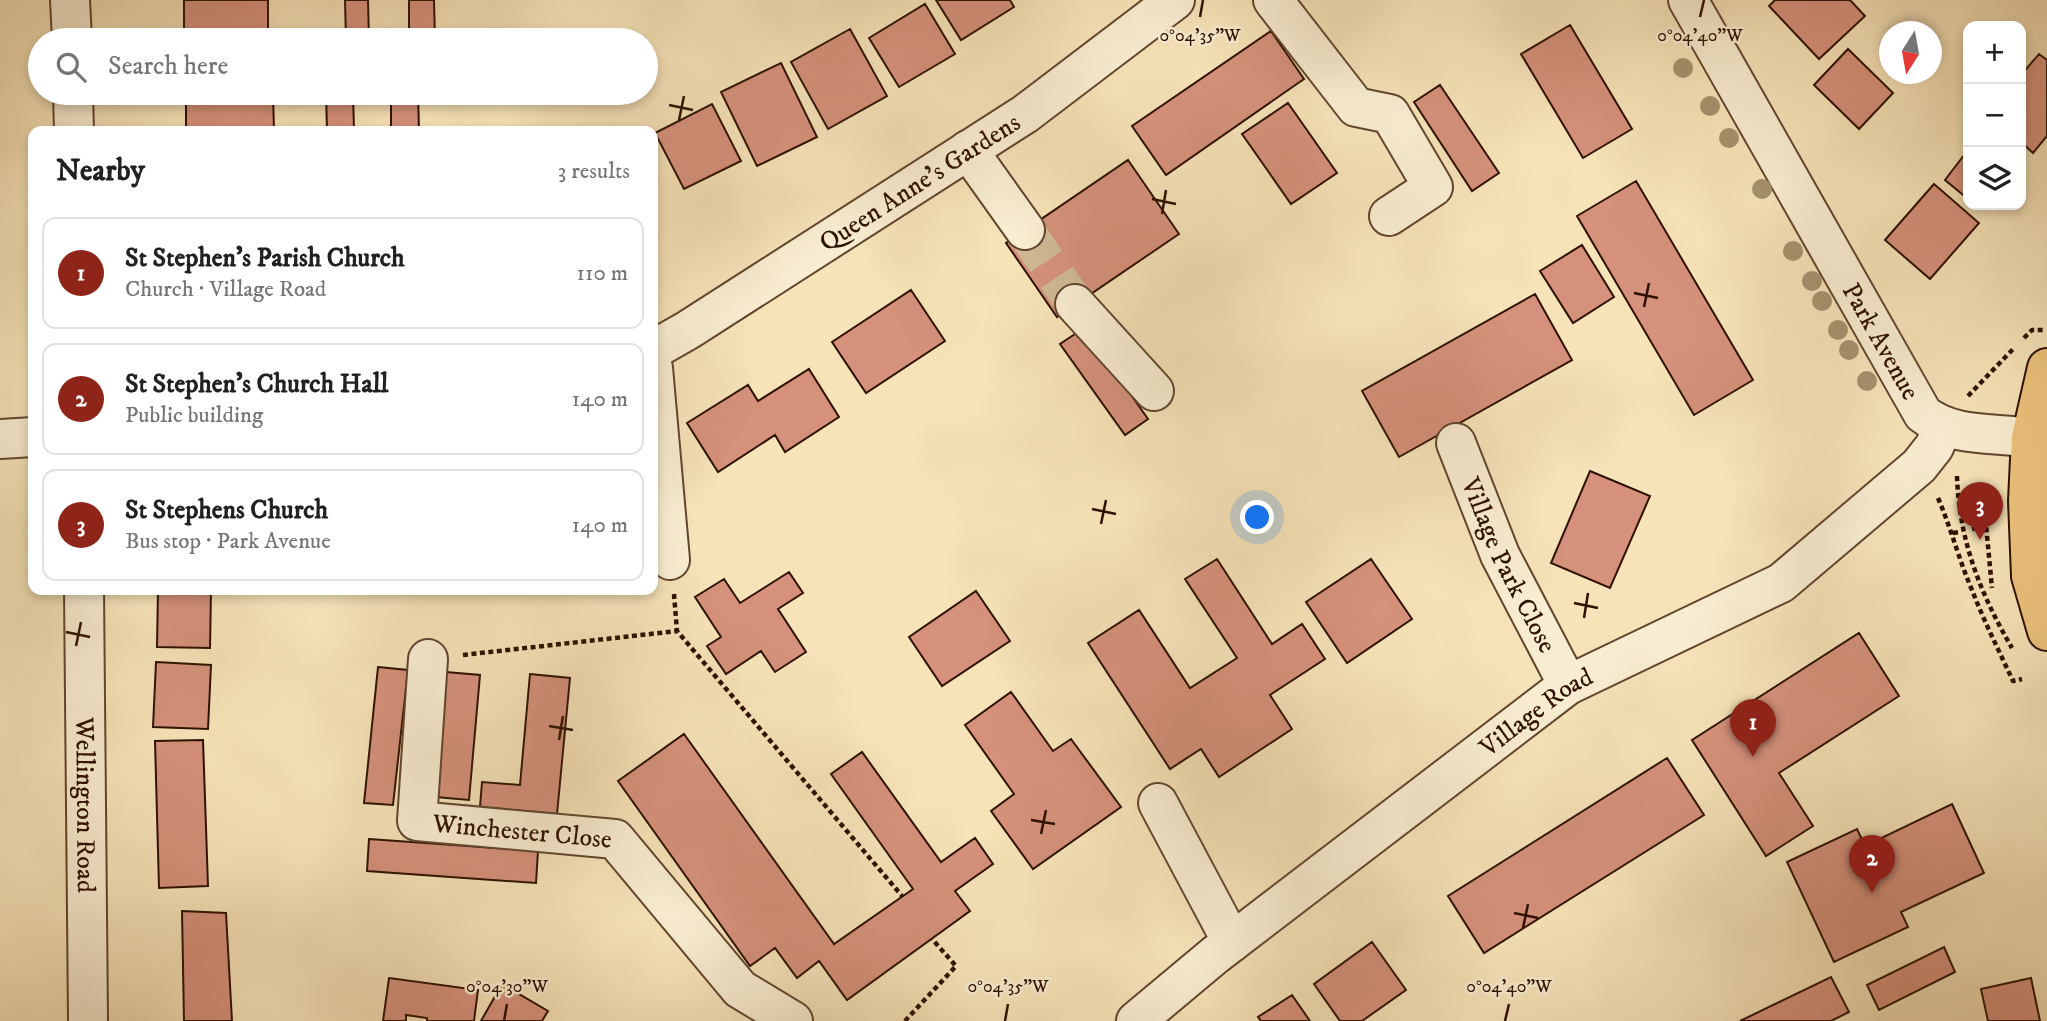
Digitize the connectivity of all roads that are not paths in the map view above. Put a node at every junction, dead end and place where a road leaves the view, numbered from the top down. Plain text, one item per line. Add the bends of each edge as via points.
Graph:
1 (70, 0) edge
2 (1175, 0) edge
3 (1273, 0) edge
4 (1688, 0) edge
5 (71, 28) edge
6 (73, 105) edge
7 (74, 126) edge
8 (968, 150) junction
9 (1388, 216) dead end
10 (1025, 230) tunnel mouth
11 (1075, 304) tunnel mouth
12 (658, 346) edge
13 (2047, 368) edge
14 (1154, 391) dead end
15 (1952, 416) junction
16 (658, 424) edge
17 (28, 437) edge
18 (2031, 438) junction
19 (0, 439) edge
20 (1456, 443) dead end
21 (670, 560) dead end
22 (84, 595) edge
23 (2032, 642) edge
24 (428, 659) road end
25 (1568, 685) junction
26 (1158, 803) dead end
27 (1232, 942) junction
28 (88, 1021) edge
29 (793, 1021) edge
30 (1136, 1021) edge

1 - 5 street
2 - 8 street, Queen Anne's Gardens via 1025,114
3 - 9 street via 1356,107 1390,114 1433,187
4 - 15 street, Park Avenue via 1923,414
6 - 7 street
8 - 10 street
8 - 12 street, Queen Anne's Gardens
11 - 14 street
13 - 18 main road
15 - 18 street via 1959,432
15 - 25 street, Village Road via 1919,466 1781,583
16 - 21 street
17 - 19 street
18 - 23 main road
20 - 25 street, Village Park Close via 1500,555
22 - 28 street, Wellington Road
24 - 29 street, Winchester Close via 417,821 615,839 740,989
25 - 27 street, Village Road
26 - 27 street
27 - 30 street, Village Road

